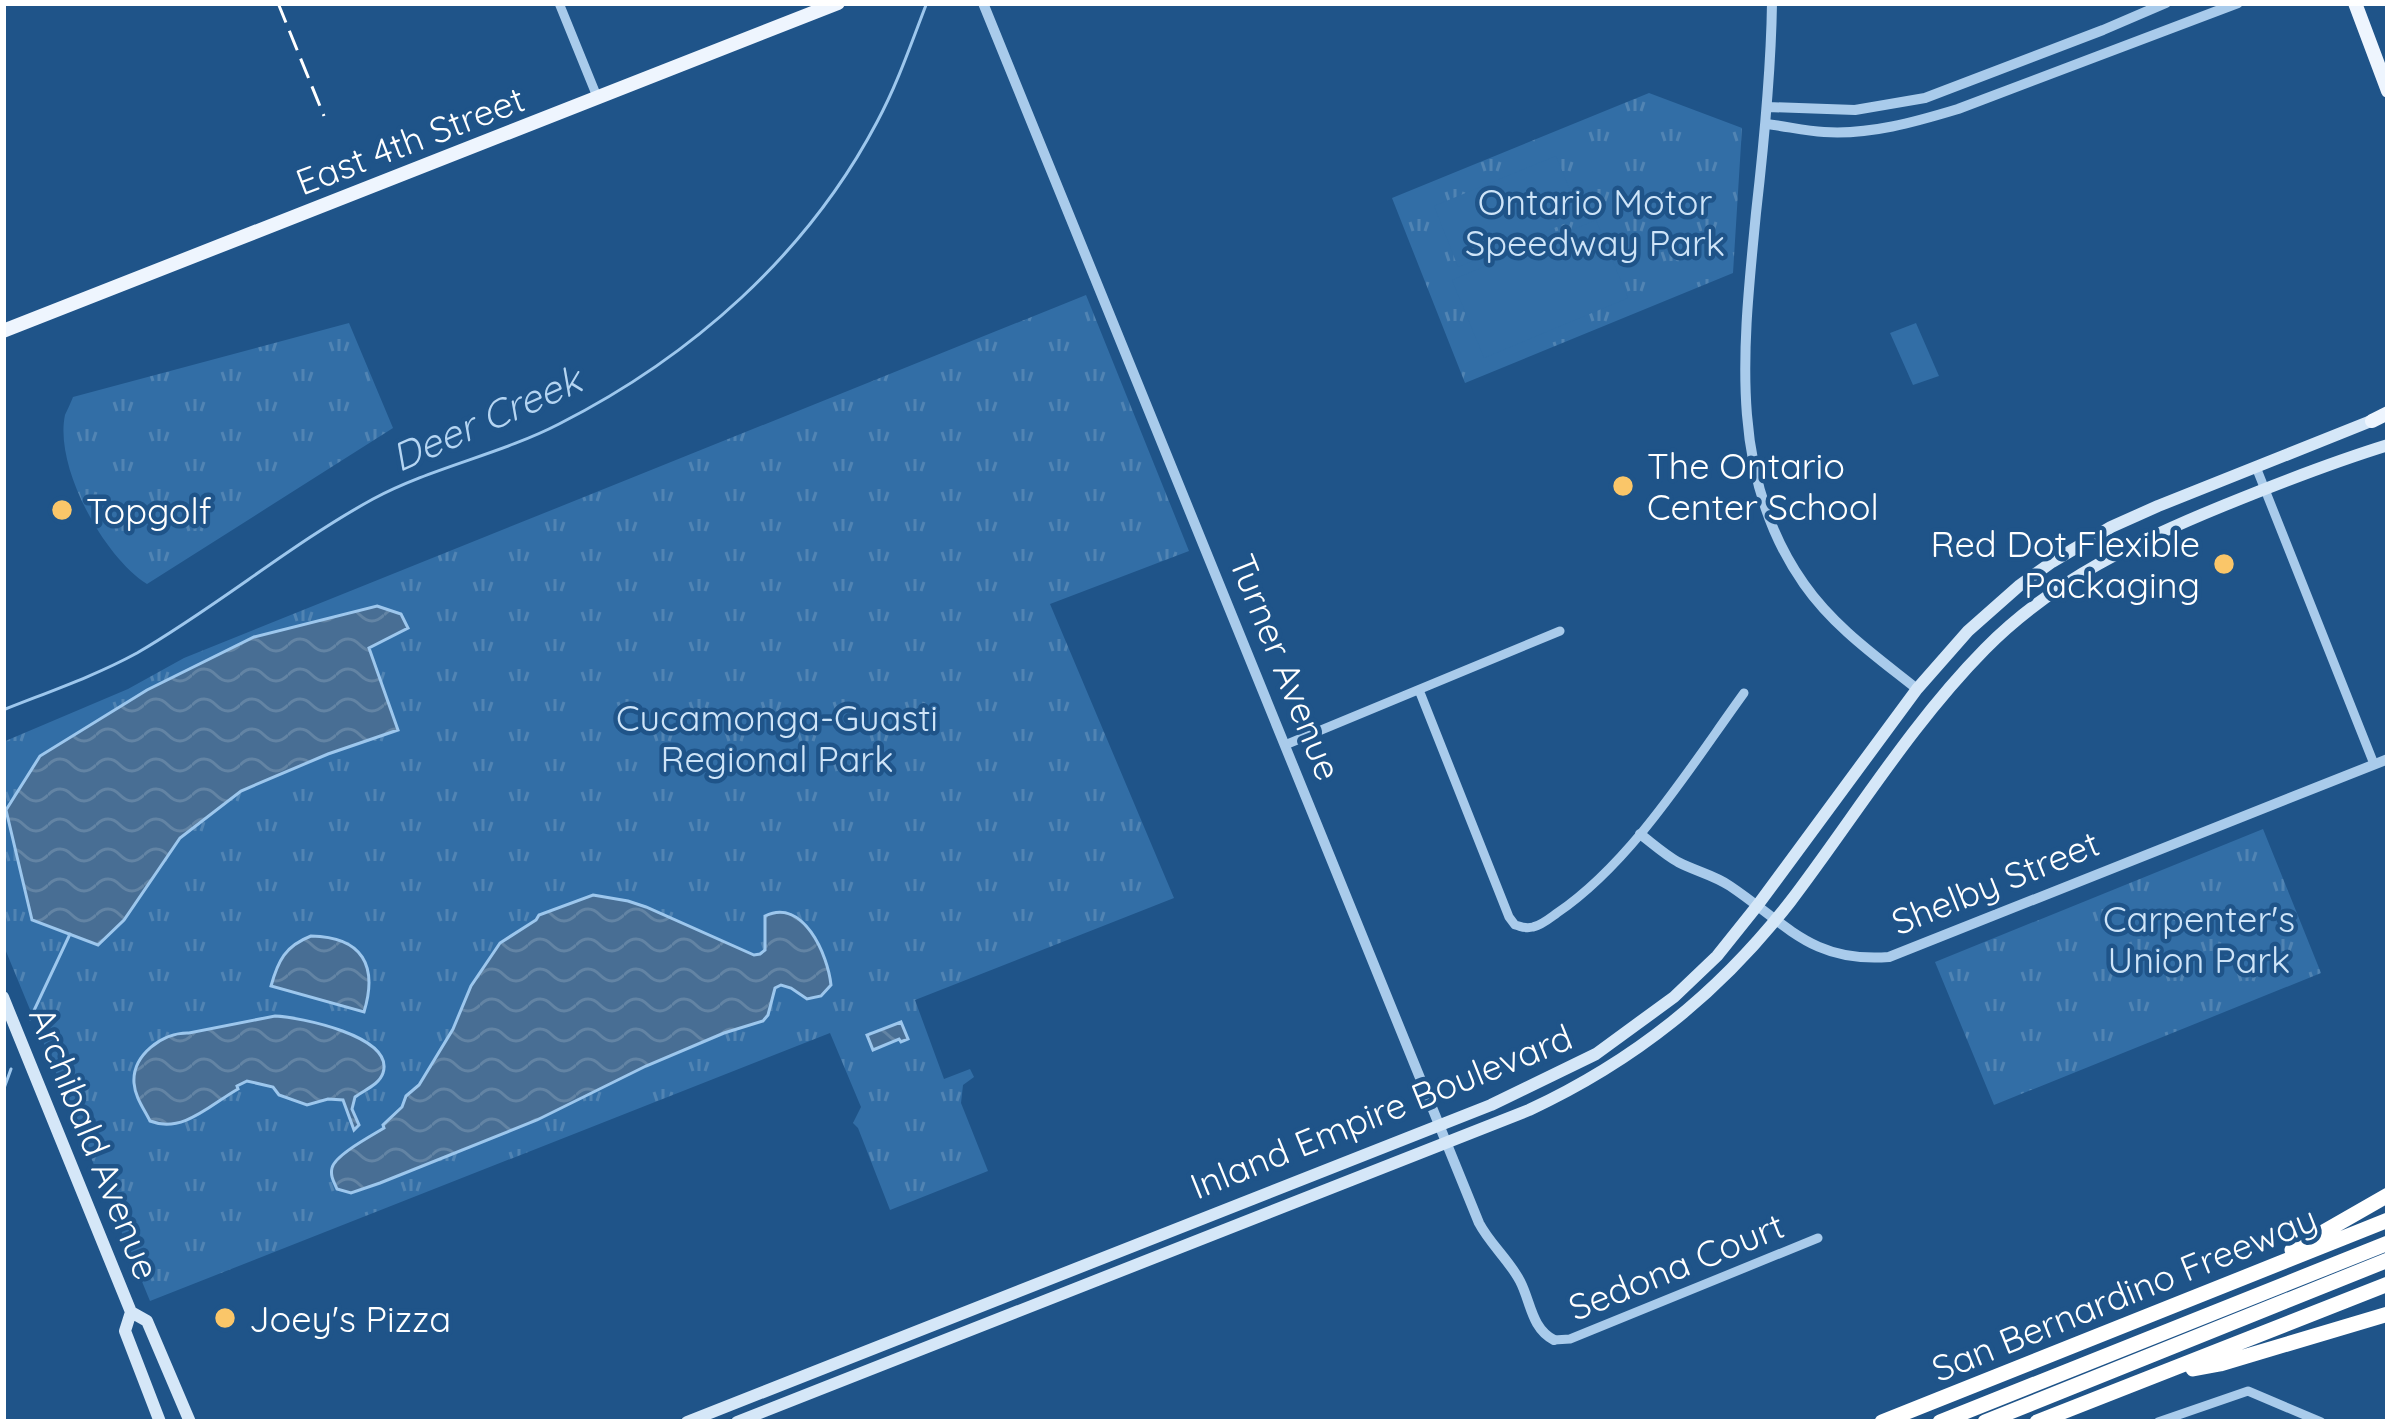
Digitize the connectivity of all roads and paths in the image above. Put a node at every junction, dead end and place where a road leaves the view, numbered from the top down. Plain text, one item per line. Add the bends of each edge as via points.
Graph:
1 (559, 3) edge
2 (838, 3) edge
3 (982, 3) edge
4 (1772, 3) edge
5 (2166, 3) edge
6 (2238, 3) edge
7 (2355, 3) edge
8 (2388, 92) edge
9 (598, 99) junction
10 (1768, 107) junction
11 (1766, 124) junction
12 (3, 331) edge
13 (2388, 414) edge
14 (2372, 421) joint
15 (2388, 445) edge
16 (2256, 467) junction
17 (2264, 490) junction
18 (1560, 631) dead end
19 (1917, 689) junction
20 (1420, 690) junction
21 (1744, 693) dead end
22 (1935, 704) junction
23 (1285, 745) junction
24 (2388, 759) edge
25 (2374, 764) junction
26 (1640, 834) junction
27 (1757, 906) junction
28 (1775, 919) junction
29 (3, 997) edge
30 (1439, 1126) junction
31 (1446, 1142) junction
32 (2388, 1195) edge
33 (2388, 1220) edge
34 (1818, 1238) dead end
35 (2388, 1244) edge
36 (2388, 1260) edge
37 (2237, 1281) junction
38 (2388, 1284) edge
39 (131, 1312) junction
40 (2388, 1313) edge
41 (1554, 1340) joint
42 (2161, 1374) junction
43 (160, 1422) edge
44 (190, 1422) edge
45 (687, 1422) edge
46 (737, 1422) edge
47 (1882, 1422) edge
48 (1940, 1422) edge
49 (1985, 1422) edge
50 (2037, 1422) edge
51 (2158, 1422) edge
52 (2321, 1422) edge

1 - 9 street
2 - 9 main road, East 4th Street
3 - 23 street, Turner Avenue
4 - 10 street
5 - 10 street via 1925,98 1855,110
6 - 11 street via 1916,122 1825,132
7 - 8 main road
9 - 12 main road, East 4th Street
10 - 11 street
11 - 19 street via 1744,376 1761,496 1805,586 1835,622
13 - 14 main road
14 - 16 main road, Inland Empire Boulevard
15 - 17 main road, Inland Empire Boulevard
16 - 17 street
16 - 19 main road, Inland Empire Boulevard via 2127,520 2052,562 1992,609
17 - 22 main road, Inland Empire Boulevard via 2090,567 2000,634
17 - 25 street
18 - 20 street
19 - 22 main road
19 - 27 main road, Inland Empire Boulevard
20 - 23 street
20 - 26 street via 1515,925 1541,924 1576,900
21 - 26 street
22 - 28 main road, Inland Empire Boulevard
23 - 30 street, Turner Avenue
24 - 25 street, Shelby Street
25 - 28 street, Shelby Street via 1889,957 1825,951
26 - 27 street, Shelby Street
27 - 28 street, Shelby Street
27 - 30 main road, Inland Empire Boulevard via 1674,997 1597,1054
28 - 31 main road, Inland Empire Boulevard via 1722,979 1645,1045 1552,1099
29 - 39 main road, Archibald Avenue
30 - 31 street, Turner Avenue
30 - 45 main road, Inland Empire Boulevard
31 - 41 street, Turner Avenue via 1488,1240 1518,1277 1538,1328
31 - 46 main road, Inland Empire Boulevard
32 - 37 highway
33 - 37 highway, San Bernardino Freeway
34 - 41 street, Sedona Court
35 - 48 highway
36 - 49 highway
37 - 47 highway, San Bernardino Freeway
38 - 42 highway
39 - 43 main road, Archibald Avenue via 125,1331
39 - 44 main road, Archibald Avenue via 148,1321
40 - 42 highway
42 - 50 highway
51 - 52 street via 2248,1391

